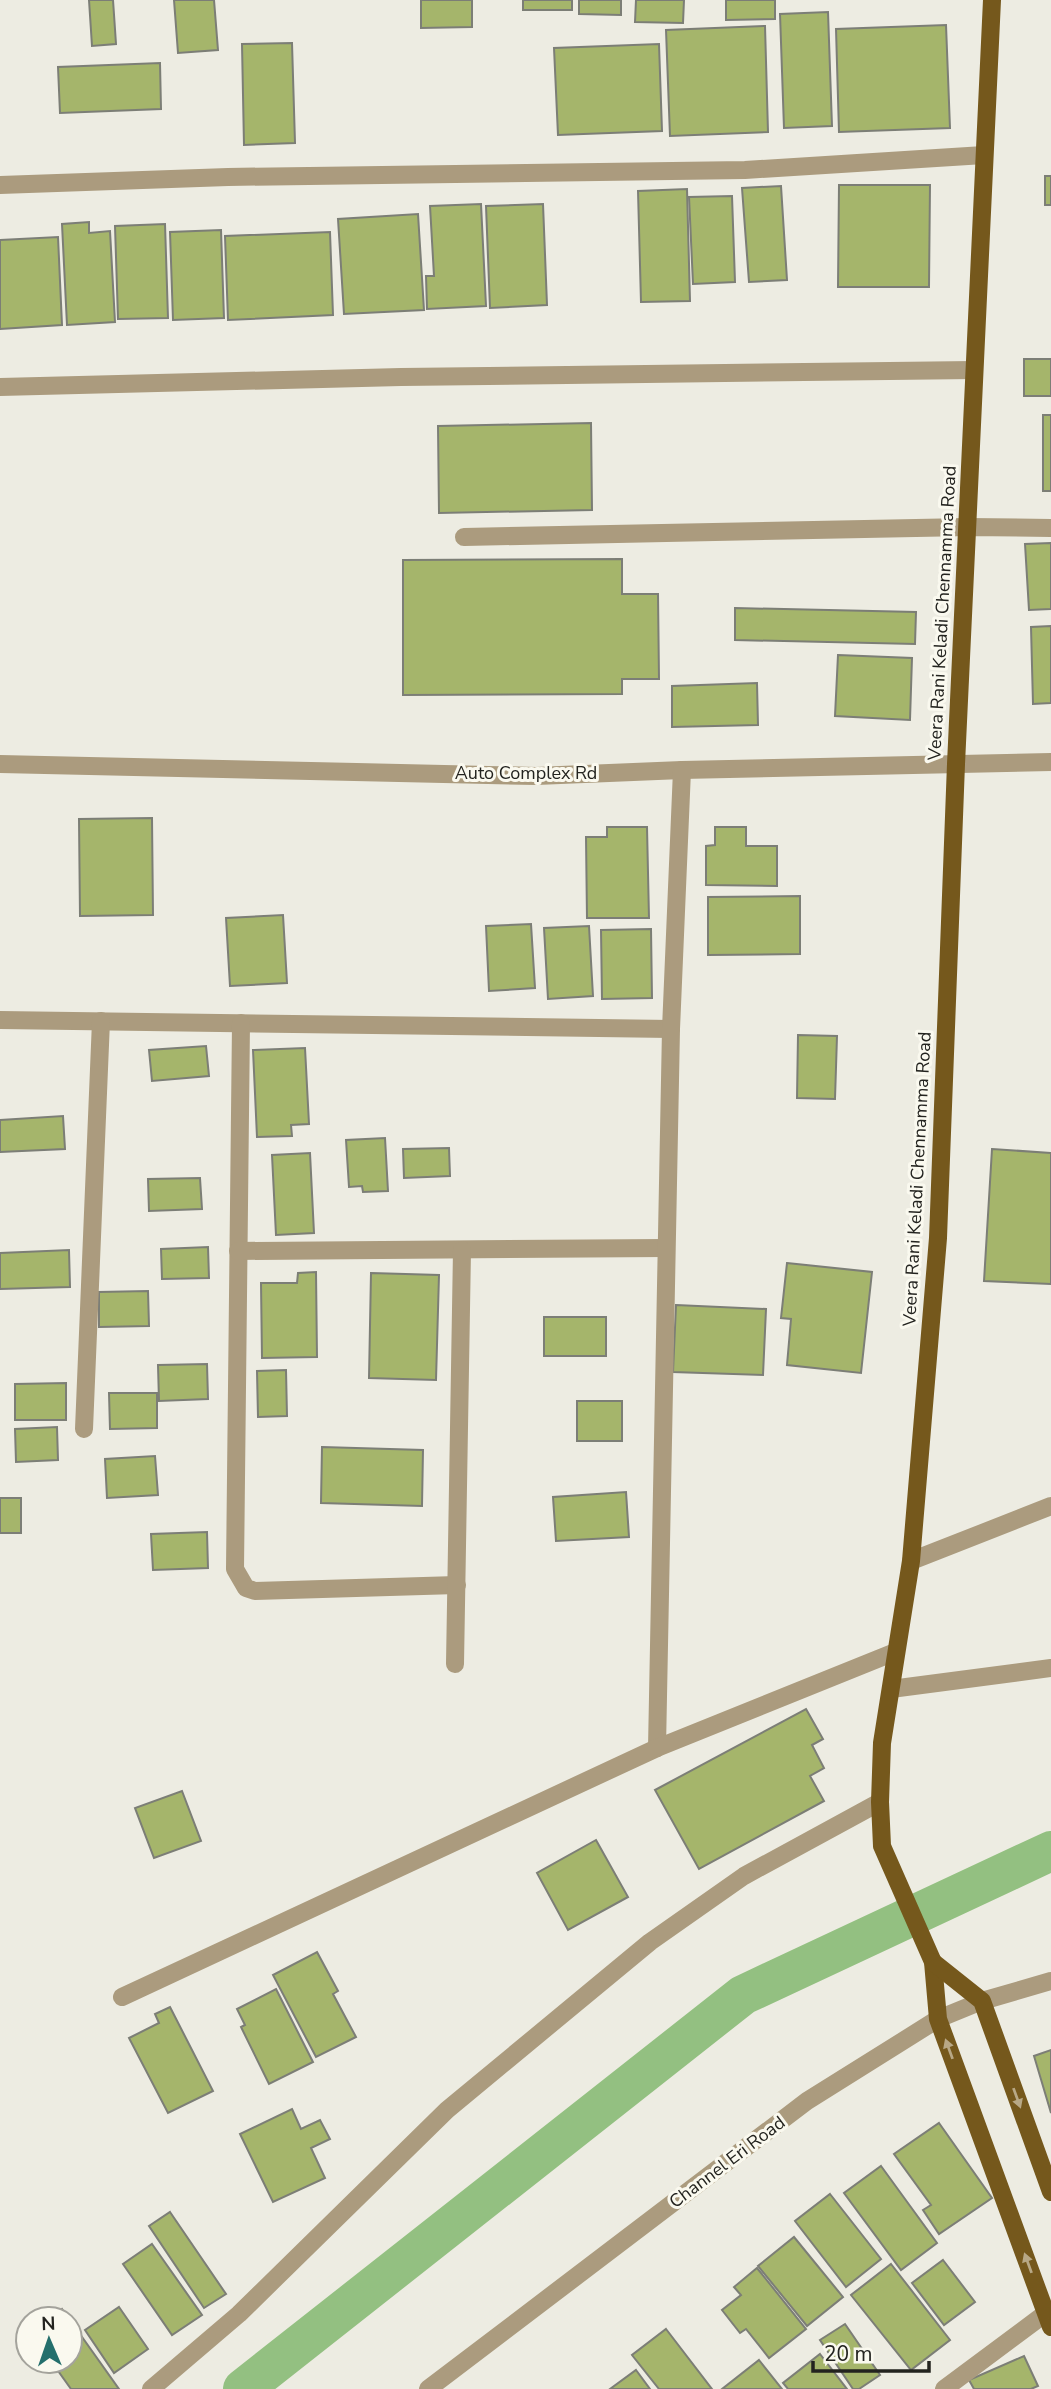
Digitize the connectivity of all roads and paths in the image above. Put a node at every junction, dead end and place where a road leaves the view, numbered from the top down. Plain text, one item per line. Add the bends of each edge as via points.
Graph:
1 (992, 0) edge
2 (984, 155) junction
3 (0, 185) edge
4 (974, 370) junction
5 (0, 387) edge
6 (967, 527) junction
7 (1051, 528) edge
8 (464, 537) dead end
9 (1051, 762) edge
10 (0, 764) edge
11 (956, 764) junction
12 (682, 770) junction
13 (0, 1020) edge
14 (101, 1021) junction
15 (241, 1023) junction
16 (671, 1029) junction
17 (666, 1248) junction
18 (462, 1250) junction
19 (238, 1251) junction
20 (84, 1429) dead end
21 (1051, 1506) edge
22 (911, 1561) junction
23 (457, 1585) junction
24 (895, 1652) junction
25 (455, 1664) dead end
26 (1051, 1668) edge
27 (891, 1689) junction
28 (657, 1748) junction
29 (880, 1802) junction
30 (933, 1962) junction
31 (1051, 1982) edge
32 (122, 1997) dead end
33 (982, 2001) junction
34 (938, 2019) junction
35 (1051, 2192) edge
36 (1049, 2320) edge
37 (151, 2389) edge
38 (428, 2389) edge
39 (944, 2389) edge

1 - 2 main road, Veera Rani Keladi Chennamma Road
2 - 3 street via 745,170
2 - 4 main road, Veera Rani Keladi Chennamma Road
4 - 5 street
4 - 6 main road, Veera Rani Keladi Chennamma Road
6 - 7 street
6 - 8 street
6 - 11 main road, Veera Rani Keladi Chennamma Road
9 - 11 street, Auto Complex Rd
10 - 12 street, Auto Complex Rd via 536,776
11 - 12 street, Auto Complex Rd
11 - 22 main road, Veera Rani Keladi Chennamma Road via 937,1238
12 - 16 street
13 - 14 street
14 - 15 street
14 - 20 street
15 - 16 street
15 - 19 street
16 - 17 street
17 - 18 street
17 - 28 street
18 - 19 street
18 - 23 street
19 - 23 street via 235,1569 246,1588
21 - 22 street
22 - 24 main road, Veera Rani Keladi Chennamma Road
23 - 25 street
24 - 27 main road, Veera Rani Keladi Chennamma Road
24 - 28 street
26 - 27 street
27 - 29 main road, Veera Rani Keladi Chennamma Road via 882,1744
28 - 32 street
29 - 30 main road, Veera Rani Keladi Chennamma Road via 882,1846
29 - 37 street via 744,1876 650,1942 447,2110 239,2314
30 - 33 main road
30 - 34 main road, Veera Rani Keladi Chennamma Road
31 - 33 street, Channel Eri Road
33 - 34 street, Channel Eri Road
33 -> 35 main road
36 -> 34 main road, Veera Rani Keladi Chennamma Road
34 - 38 street, Channel Eri Road via 807,2101
36 - 39 street

